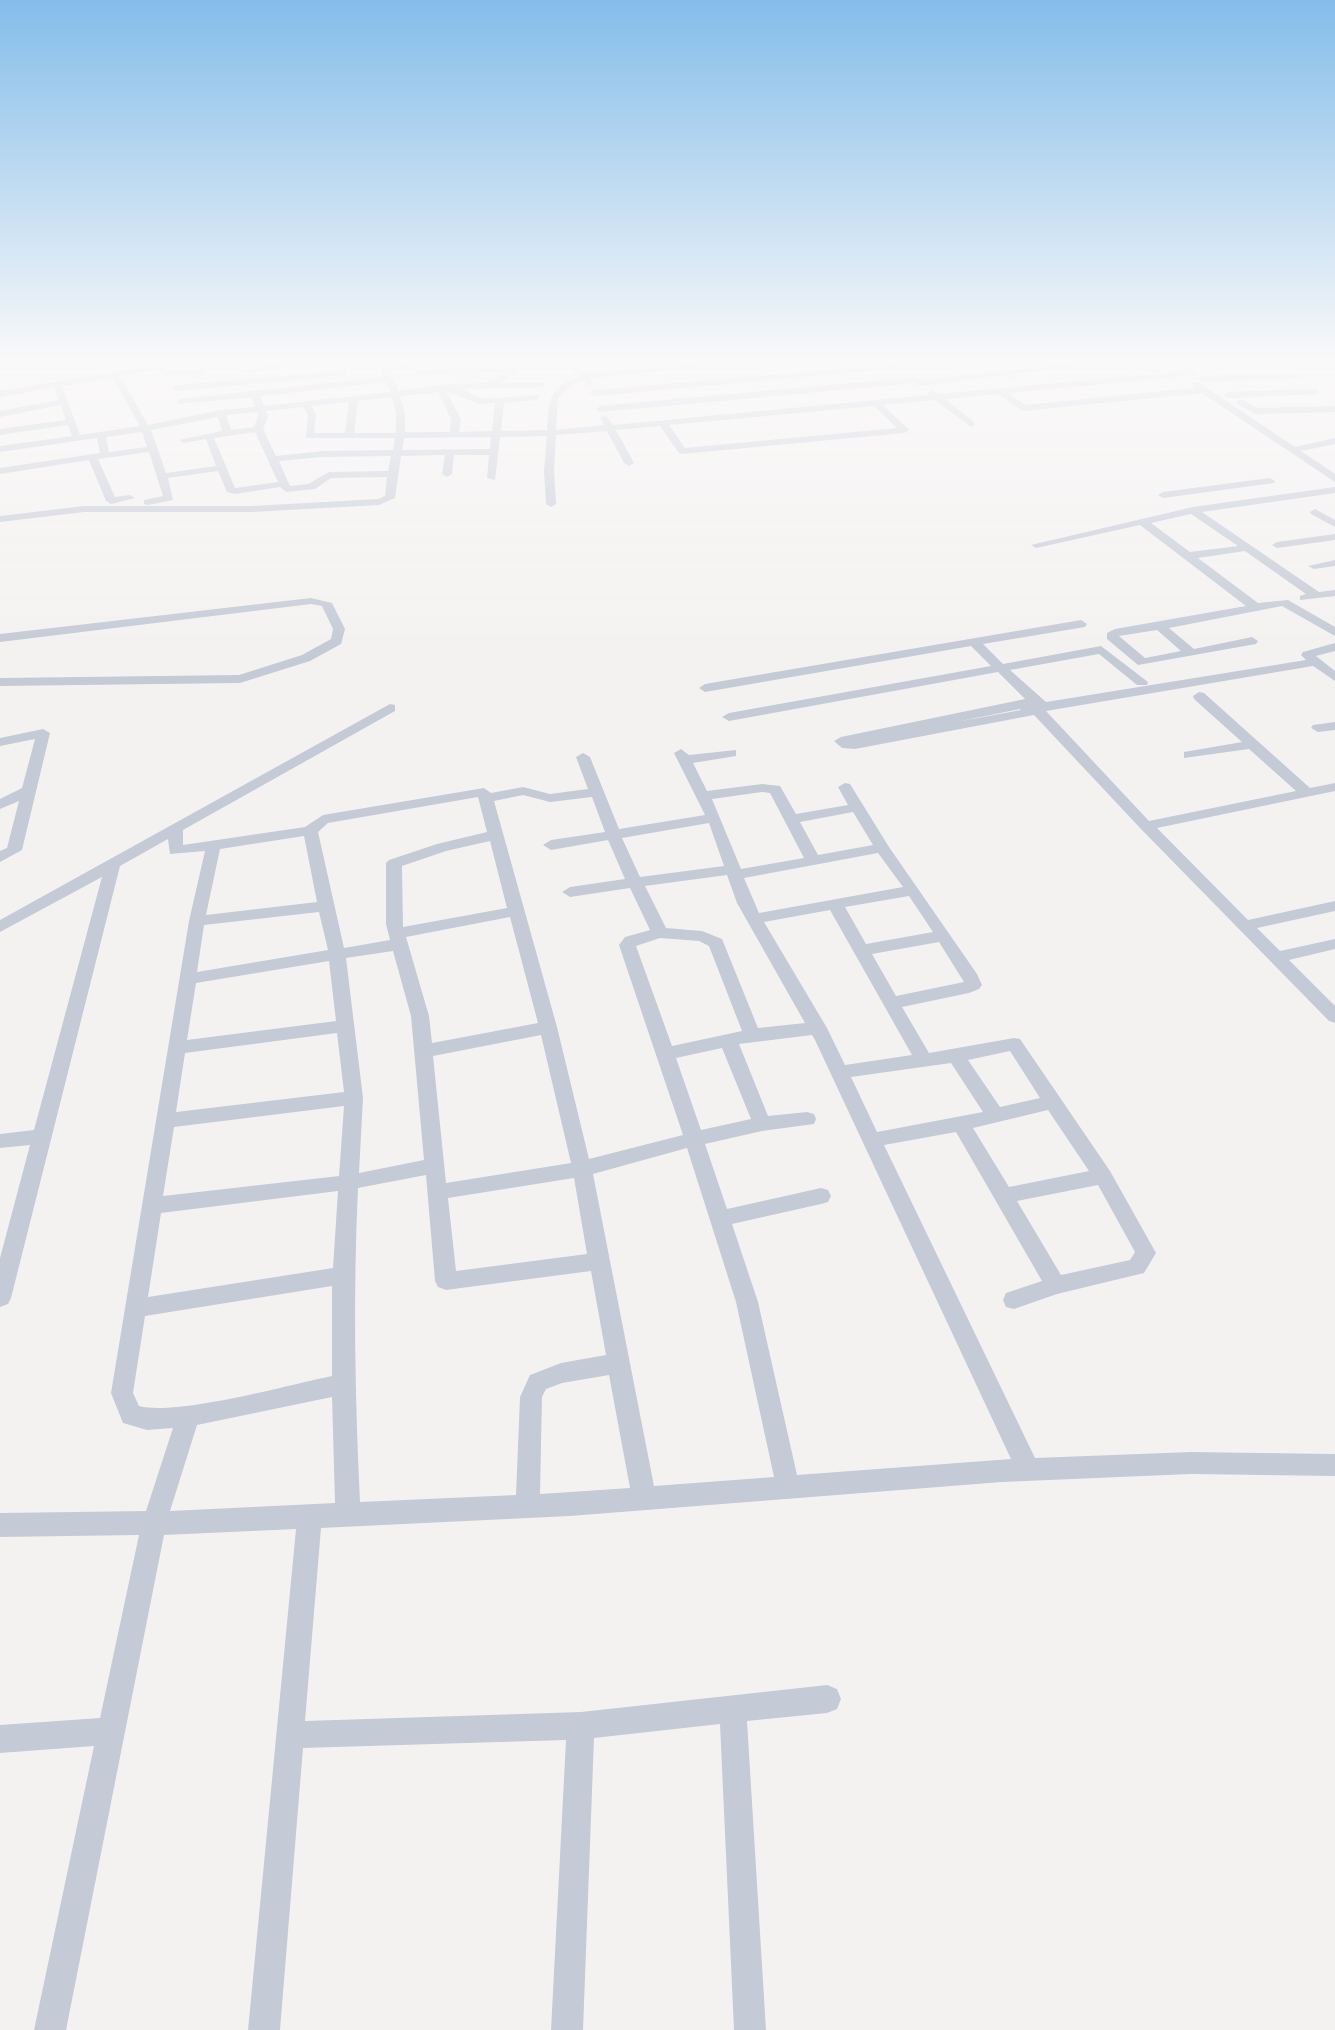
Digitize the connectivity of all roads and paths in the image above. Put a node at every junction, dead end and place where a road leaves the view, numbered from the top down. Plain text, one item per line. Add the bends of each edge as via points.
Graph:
1 (100, 456) edge
2 (156, 456) edge
3 (216, 456) edge
4 (272, 456) edge
5 (300, 456) edge
6 (396, 456) edge
7 (449, 456) edge
8 (494, 456) edge
9 (550, 456) edge
10 (625, 456) edge
11 (1302, 456) edge
12 (92, 457) junction
13 (274, 459) junction
14 (629, 463) dead end
15 (220, 468) junction
16 (0, 471) edge
17 (392, 474) junction
18 (447, 474) dead end
19 (1332, 474) edge
20 (162, 476) junction
21 (492, 478) dead end
22 (1270, 481) dead end
23 (283, 484) junction
24 (1228, 487) junction
25 (1335, 490) edge
26 (1163, 495) dead end
27 (144, 496) dead end
28 (111, 501) junction
29 (1250, 502) junction
30 (551, 504) dead end
31 (1193, 510) junction
32 (1315, 512) dead end
33 (0, 519) edge
34 (1142, 521) junction
35 (1335, 524) edge
36 (1335, 537) edge
37 (1036, 545) dead end
38 (1277, 545) dead end
39 (1247, 548) junction
40 (1189, 556) junction
41 (1335, 563) edge
42 (1314, 566) dead end
43 (1335, 593) edge
44 (1315, 595) junction
45 (1284, 602) junction
46 (1258, 608) junction
47 (1081, 624) dead end
48 (1160, 626) junction
49 (1335, 632) edge
50 (2, 640) edge
51 (1252, 640) dead end
52 (968, 642) junction
53 (1335, 647) edge
54 (1191, 653) junction
55 (1312, 659) junction
56 (996, 669) junction
57 (1335, 677) edge
58 (0, 682) edge
59 (1142, 682) junction
60 (819, 684) junction
61 (705, 688) dead end
62 (1199, 696) dead end
63 (1034, 705) junction
64 (390, 708) dead end
65 (729, 717) dead end
66 (1335, 726) edge
67 (1318, 728) dead end
68 (899, 732) dead end
69 (0, 741) edge
70 (1252, 744) junction
71 (731, 753) dead end
72 (1189, 755) dead end
73 (583, 757) dead end
74 (845, 787) dead end
75 (1335, 787) edge
76 (29, 790) junction
77 (598, 792) junction
78 (1307, 793) junction
79 (702, 796) junction
80 (486, 798) junction
81 (0, 805) edge
82 (859, 807) junction
83 (714, 818) junction
84 (792, 819) junction
85 (1146, 826) junction
86 (176, 828) junction
87 (310, 831) junction
88 (496, 835) junction
89 (614, 836) junction
90 (551, 845) dead end
91 (213, 847) junction
92 (882, 848) junction
93 (0, 857) edge
94 (814, 862) junction
95 (113, 863) junction
96 (734, 872) junction
97 (635, 884) junction
98 (913, 890) junction
99 (570, 892) dead end
100 (835, 904) junction
101 (325, 906) junction
102 (1335, 906) edge
103 (516, 911) junction
104 (755, 919) junction
105 (197, 921) junction
106 (1247, 925) junction
107 (0, 927) edge
108 (660, 933) junction
109 (943, 936) junction
110 (398, 939) junction
111 (1335, 944) edge
112 (862, 950) junction
113 (337, 956) junction
114 (1278, 957) junction
115 (188, 979) junction
116 (892, 1003) junction
117 (1335, 1017) edge
118 (345, 1026) junction
119 (548, 1027) junction
120 (818, 1028) junction
121 (752, 1035) junction
122 (728, 1040) junction
123 (176, 1048) junction
124 (425, 1051) junction
125 (666, 1054) junction
126 (956, 1056) junction
127 (924, 1061) junction
128 (839, 1072) junction
129 (354, 1098) junction
130 (1053, 1102) junction
131 (996, 1116) junction
132 (807, 1119) dead end
133 (164, 1121) junction
134 (761, 1124) junction
135 (961, 1124) junction
136 (42, 1137) junction
137 (695, 1139) junction
138 (872, 1140) junction
139 (0, 1141) edge
140 (435, 1166) junction
141 (582, 1169) junction
142 (1103, 1176) junction
143 (351, 1182) junction
144 (437, 1192) junction
145 (821, 1196) dead end
146 (1005, 1196) junction
147 (150, 1206) junction
148 (718, 1219) junction
149 (599, 1261) junction
150 (4, 1266) edge
151 (344, 1275) junction
152 (1056, 1285) junction
153 (0, 1298) edge
154 (1014, 1300) dead end
155 (134, 1308) junction
156 (618, 1363) junction
157 (343, 1384) junction
158 (188, 1416) junction
159 (1335, 1465) edge
160 (1028, 1469) junction
161 (789, 1488) junction
162 (645, 1499) junction
163 (528, 1506) junction
164 (348, 1513) junction
165 (310, 1515) junction
166 (154, 1523) junction
167 (0, 1525) edge
168 (827, 1699) dead end
169 (733, 1709) junction
170 (581, 1726) junction
171 (111, 1731) junction
172 (290, 1735) junction
173 (0, 1740) edge
174 (50, 2030) edge
175 (264, 2030) edge
176 (567, 2030) edge
177 (750, 2030) edge

1 - 12 street
2 - 20 street
3 - 15 street
4 - 13 street
5 - 13 street
6 - 17 street
7 - 18 street
8 - 21 street
9 - 30 street
10 - 14 street
11 - 19 street
12 - 16 street
12 - 28 street
13 - 23 street
15 - 20 street
15 - 23 street via 230,490
17 - 23 street via 329,475 311,487 290,491
17 - 33 street via 390,498 379,502 252,509 83,509
20 - 28 street via 170,495 167,499
22 - 24 street
24 - 26 street
24 - 29 street
25 - 29 street
27 - 28 street
29 - 31 street
31 - 34 street
31 - 39 street
32 - 35 street
34 - 37 street
34 - 40 street
36 - 38 street
39 - 40 street
39 - 44 street
40 - 46 street
41 - 42 street
43 - 44 street
44 - 45 street
45 - 46 street
45 - 49 street
46 - 48 street
47 - 52 street
48 - 54 street
48 - 54 street via 1111,636 1142,662
50 - 58 street via 311,601 326,603 340,629 337,640 306,658 240,679
51 - 54 street
52 - 56 street
52 - 60 street
53 - 55 street
55 - 57 street
55 - 59 street
55 - 63 street
56 - 59 street via 1101,650
56 - 60 street
56 - 63 street
59 - 63 street
60 - 61 street
60 - 65 street
62 - 70 street
63 - 68 street
63 - 85 street
64 - 86 street
66 - 67 street
69 - 76 street via 43,733
70 - 72 street
70 - 78 street
71 - 79 street via 683,757
73 - 77 street
74 - 82 street
75 - 78 street
76 - 81 street
76 - 93 street via 14,849
77 - 80 street via 550,797 523,791
77 - 89 street
78 - 85 street
79 - 83 street
79 - 84 street via 771,788 779,793
80 - 87 street via 484,792 323,819
80 - 88 street
82 - 84 street
82 - 92 street
83 - 89 street
83 - 96 street
84 - 94 street
85 - 106 street
86 - 91 street via 176,851
86 - 95 street
87 - 91 street
87 - 101 street
88 - 103 street
88 - 110 street via 394,863
89 - 90 street
89 - 97 street
91 - 105 street
92 - 94 street
92 - 98 street
94 - 96 street
95 - 107 street
95 - 136 street
96 - 97 street
96 - 104 street
97 - 99 street
97 - 108 street
98 - 100 street
98 - 109 street
100 - 104 street
100 - 112 street
101 - 105 street
101 - 113 street
102 - 106 street
103 - 110 street
103 - 119 street
104 - 120 street
105 - 115 street
106 - 114 street
108 - 121 street via 702,936 716,943
108 - 125 street via 627,945
109 - 112 street
109 - 116 street via 973,985
110 - 113 street
110 - 124 street
111 - 114 street
112 - 116 street
113 - 115 street
113 - 118 street
114 - 117 street
115 - 123 street
116 - 127 street
118 - 123 street
118 - 129 street
119 - 124 street
119 - 141 street
120 - 121 street
120 - 128 street
121 - 122 street
122 - 125 street
122 - 134 street
123 - 133 street
124 - 140 street
125 - 137 street
126 - 127 street
126 - 130 street via 1014,1044
126 - 131 street
127 - 128 street
128 - 138 street
129 - 133 street
129 - 143 street
130 - 131 street
130 - 142 street
131 - 135 street
132 - 134 street
133 - 147 street
134 - 137 street
135 - 138 street
135 - 146 street
136 - 139 street
136 - 150 street
137 - 141 street
137 - 148 street
138 - 160 street
140 - 143 street
140 - 144 street
141 - 144 street
141 - 149 street
142 - 146 street
142 - 152 street via 1146,1252 1142,1262 1137,1267
143 - 147 street
143 - 151 street
144 - 149 street via 446,1281
145 - 148 street
146 - 152 street
147 - 155 street
148 - 161 street via 747,1303
149 - 156 street
150 - 153 street
151 - 155 street
151 - 157 street
152 - 154 street
155 - 158 street via 122,1393 125,1405 131,1415 147,1419
156 - 162 street
156 - 163 street via 552,1375 533,1389
157 - 158 street
157 - 164 street
158 - 166 street
159 - 160 street
160 - 161 street
161 - 162 street
162 - 163 street
163 - 164 street
164 - 165 street
165 - 166 street
165 - 172 street
166 - 167 street
166 - 171 street
168 - 169 street
169 - 170 street
169 - 177 street
170 - 172 street
170 - 176 street
171 - 173 street
171 - 174 street
172 - 175 street

